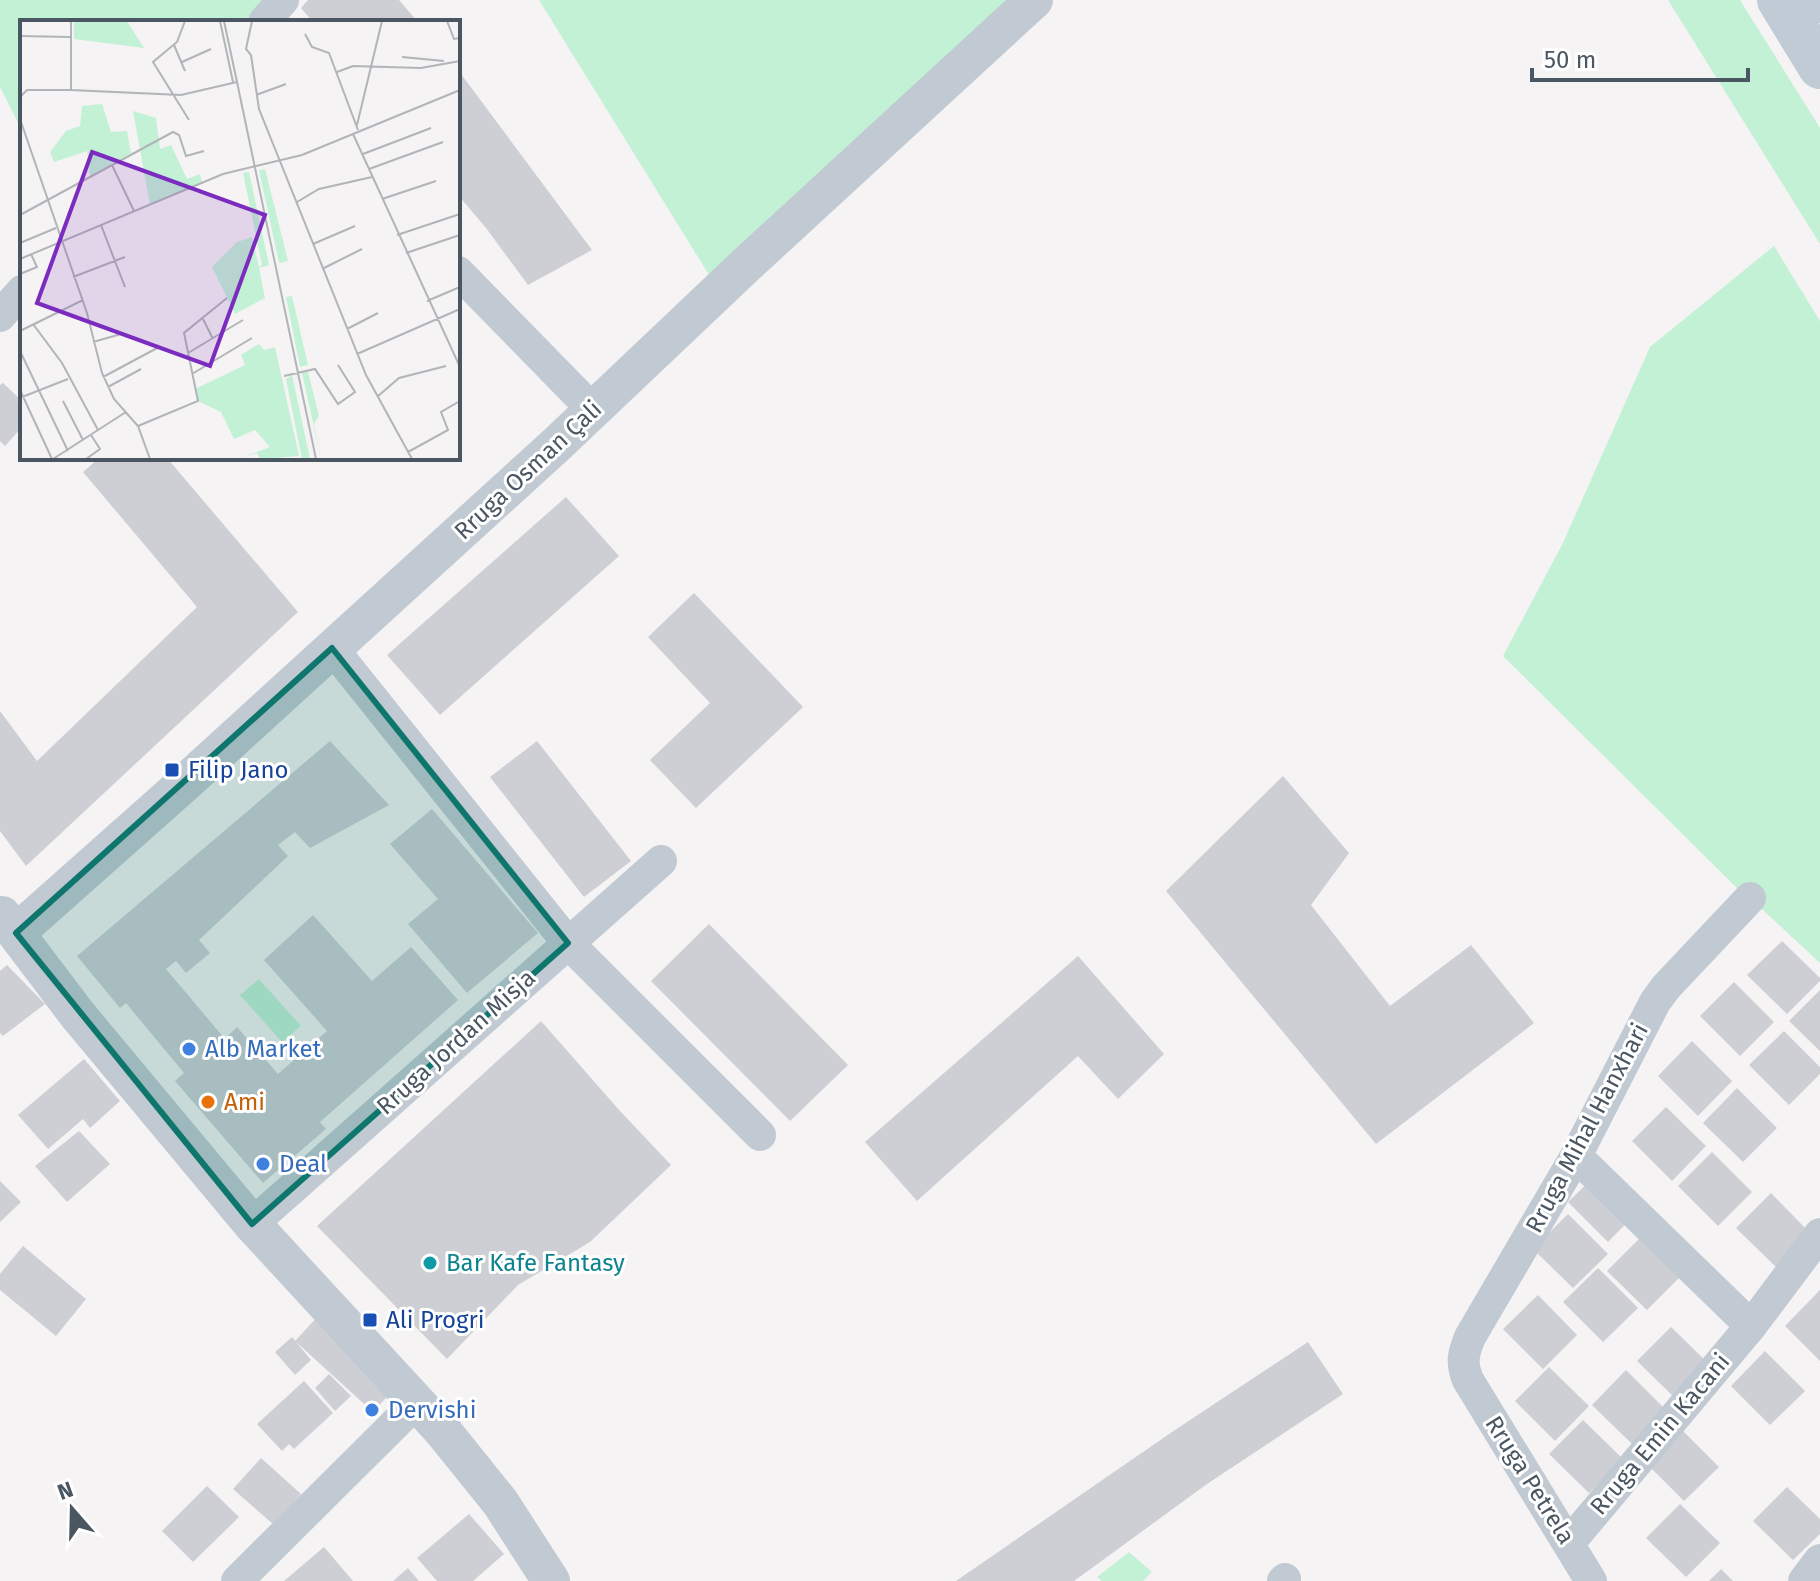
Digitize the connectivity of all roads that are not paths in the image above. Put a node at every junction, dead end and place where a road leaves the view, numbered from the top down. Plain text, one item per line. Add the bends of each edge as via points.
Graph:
1 (283, 0) edge
2 (1034, 0) edge
3 (1779, 0) edge
4 (266, 20) edge
5 (1820, 67) edge
6 (460, 274) edge
7 (20, 293) edge
8 (0, 316) edge
9 (593, 410) junction
10 (332, 648) junction
11 (661, 861) dead end
12 (1750, 898) dead end
13 (5, 931) edge
14 (568, 943) junction
15 (760, 1135) dead end
16 (1576, 1156) junction
17 (252, 1224) junction
18 (1820, 1234) edge
19 (1751, 1326) junction
20 (1468, 1380) joint
21 (417, 1402) junction
22 (1569, 1543) junction
23 (1820, 1560) edge
24 (237, 1581) edge
25 (551, 1581) edge
26 (1591, 1581) edge
27 (1804, 1581) edge

1 - 4 street
2 - 9 street, Rruga Osman Çali
3 - 5 main road
6 - 9 street
7 - 8 street
9 - 10 street, Rruga Osman Çali
10 - 13 street, Rruga Osman Çali via 186,782
10 - 14 street
11 - 14 street, Rruga Jordan Misja
12 - 16 street, Rruga Mihal Hanxhari via 1655,1002
13 - 17 street
14 - 15 street
14 - 17 street, Rruga Jordan Misja
16 - 19 street
16 - 20 street, Rruga Mihal Hanxhari via 1470,1337 1462,1365
17 - 21 street
18 - 19 street, Rruga Emin Kacani
19 - 22 street, Rruga Emin Kacani
20 - 22 street, Rruga Petrela
21 - 24 street
21 - 25 street via 500,1502
22 - 26 street, Rruga Petrela
23 - 27 street

